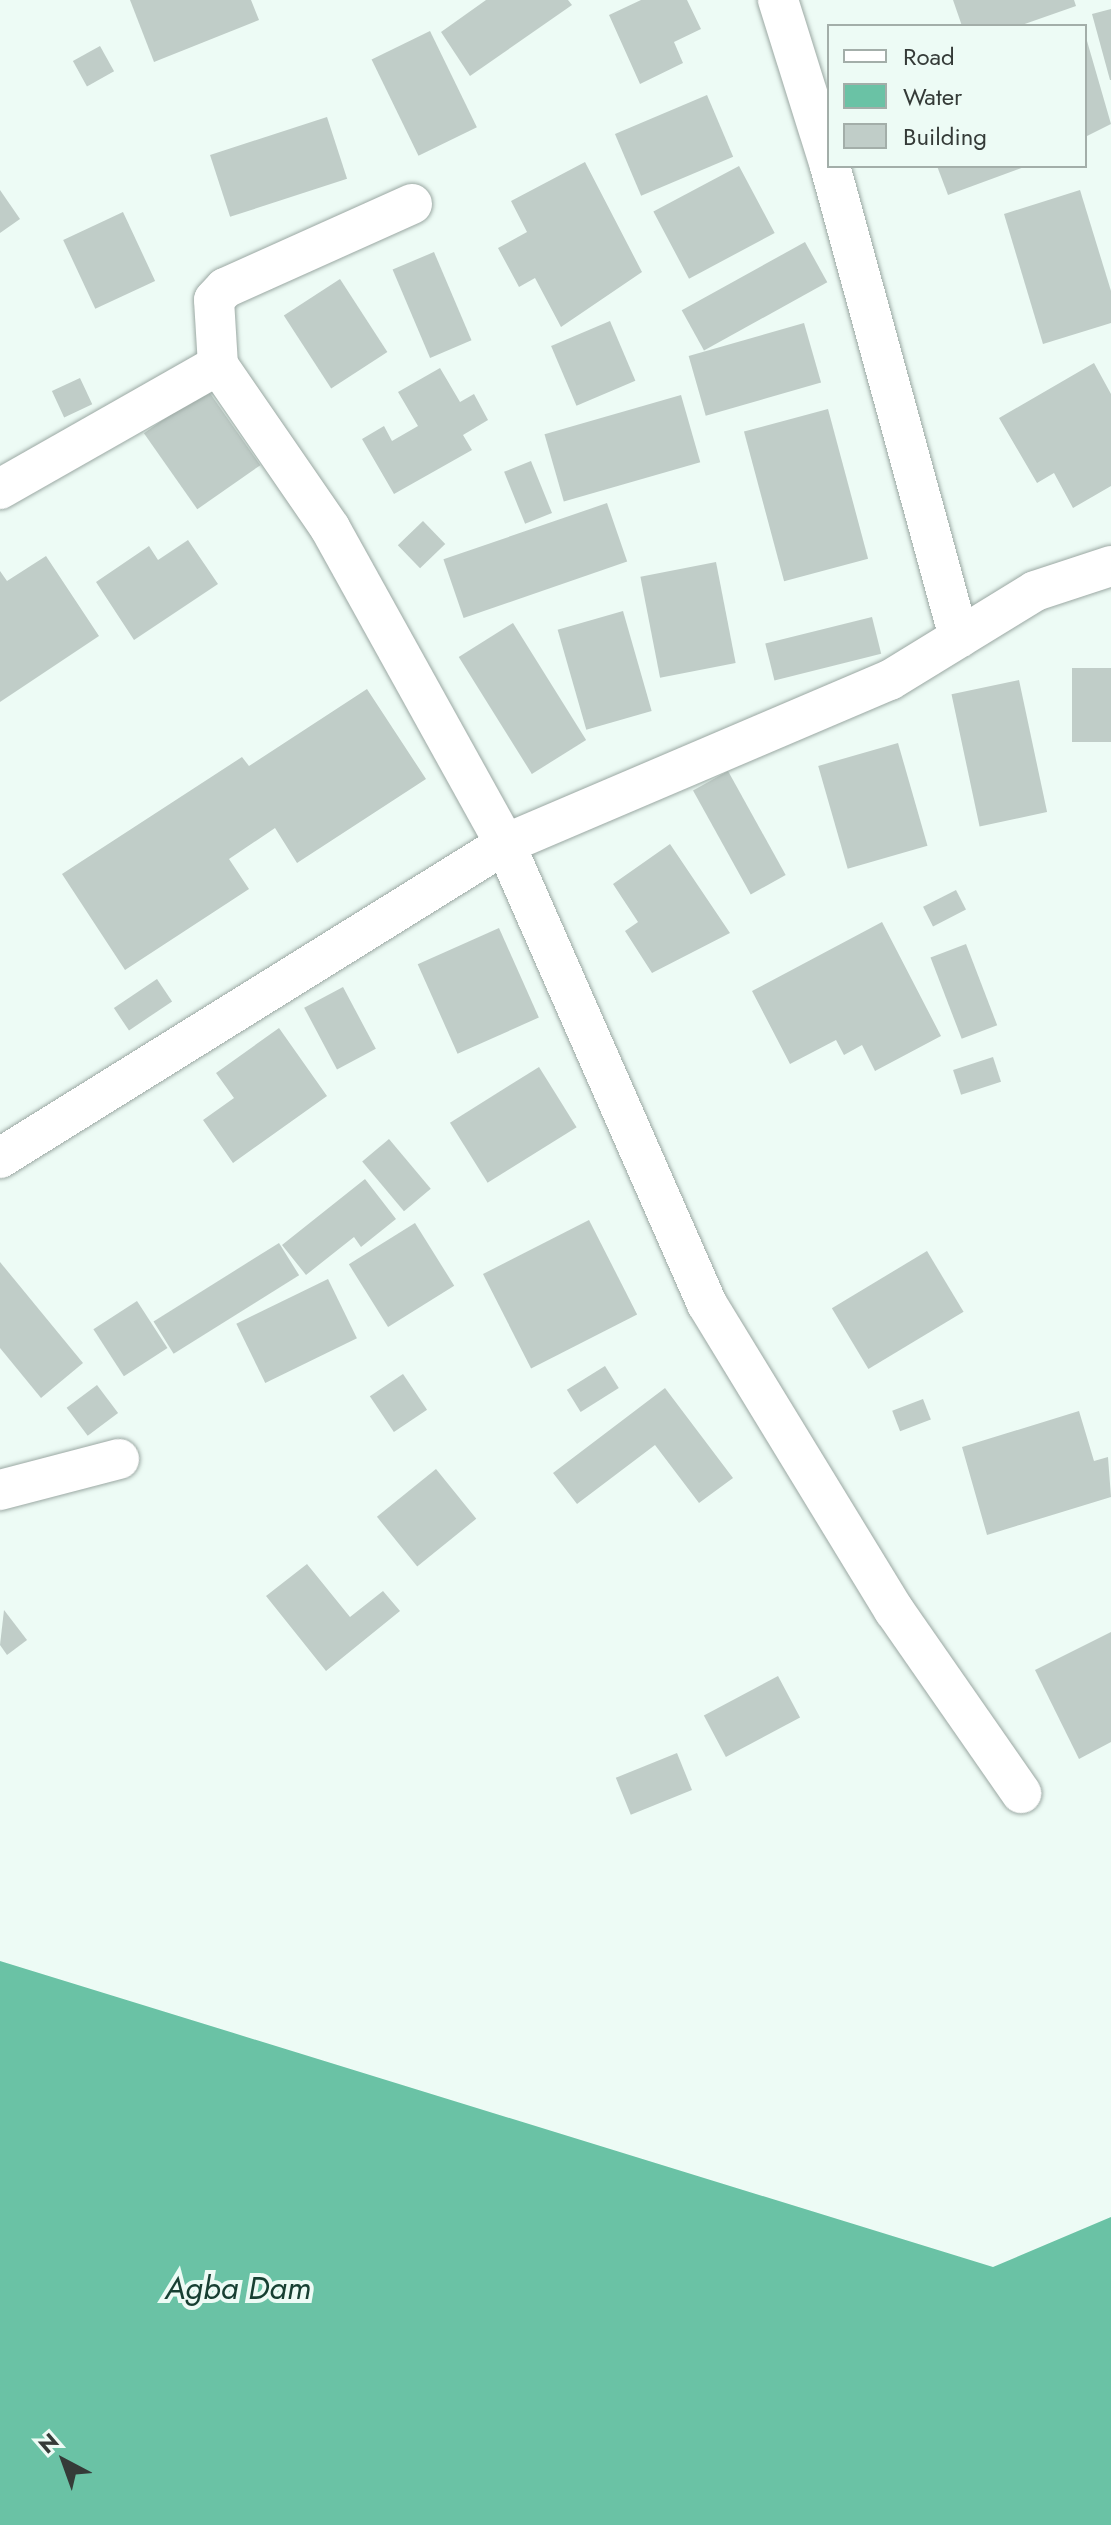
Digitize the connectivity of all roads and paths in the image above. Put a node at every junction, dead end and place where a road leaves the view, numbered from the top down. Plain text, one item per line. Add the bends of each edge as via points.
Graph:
1 (778, 0) edge
2 (827, 158) edge
3 (830, 168) edge
4 (412, 204) dead end
5 (218, 365) junction
6 (0, 489) edge
7 (1111, 566) edge
8 (959, 638) junction
9 (505, 844) junction
10 (0, 1158) edge
11 (119, 1459) dead end
12 (0, 1490) edge
13 (1021, 1793) dead end

1 - 2 street
3 - 8 street
4 - 5 street via 225,288 212,317
5 - 6 street
5 - 9 street via 330,528
7 - 8 street via 1035,591
8 - 9 street via 890,680
9 - 10 street
9 - 13 street via 707,1304 894,1610
11 - 12 street

